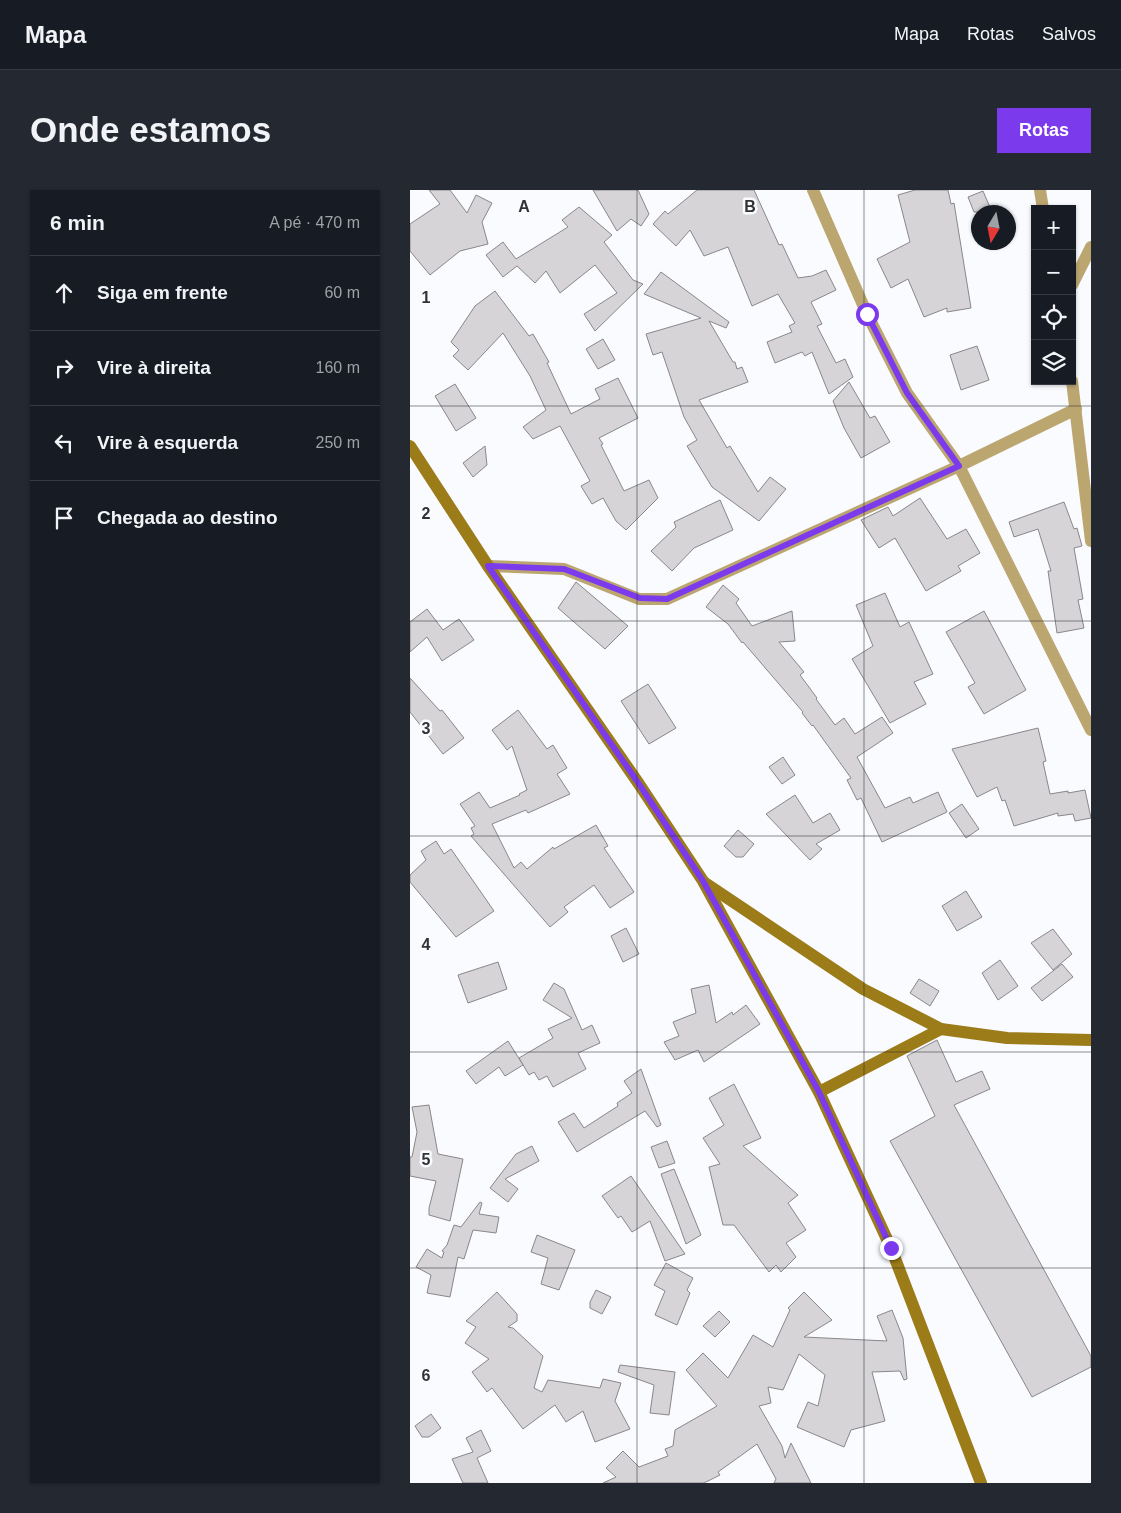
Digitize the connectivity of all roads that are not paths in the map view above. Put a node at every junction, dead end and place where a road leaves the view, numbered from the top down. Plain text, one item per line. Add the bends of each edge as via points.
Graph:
1 (813, 190) edge
2 (1040, 190) edge
3 (1042, 205) edge
4 (1091, 246) edge
5 (1076, 276) edge
6 (1073, 385) edge
7 (1076, 409) junction
8 (410, 446) edge
9 (959, 466) junction
10 (1091, 542) edge
11 (488, 566) junction
12 (1091, 730) edge
13 (703, 881) junction
14 (941, 1030) junction
15 (1091, 1040) edge
16 (819, 1092) junction
17 (981, 1483) edge

1 - 9 street via 867,314 907,393
2 - 3 street
4 - 5 street
6 - 7 street
7 - 9 street
7 - 10 street
8 - 11 street
9 - 11 street via 667,599 640,598 564,569
9 - 12 street
11 - 13 street
13 - 14 street via 863,989
13 - 16 street
14 - 15 street via 1007,1038
14 - 16 street
16 - 17 street via 891,1248

